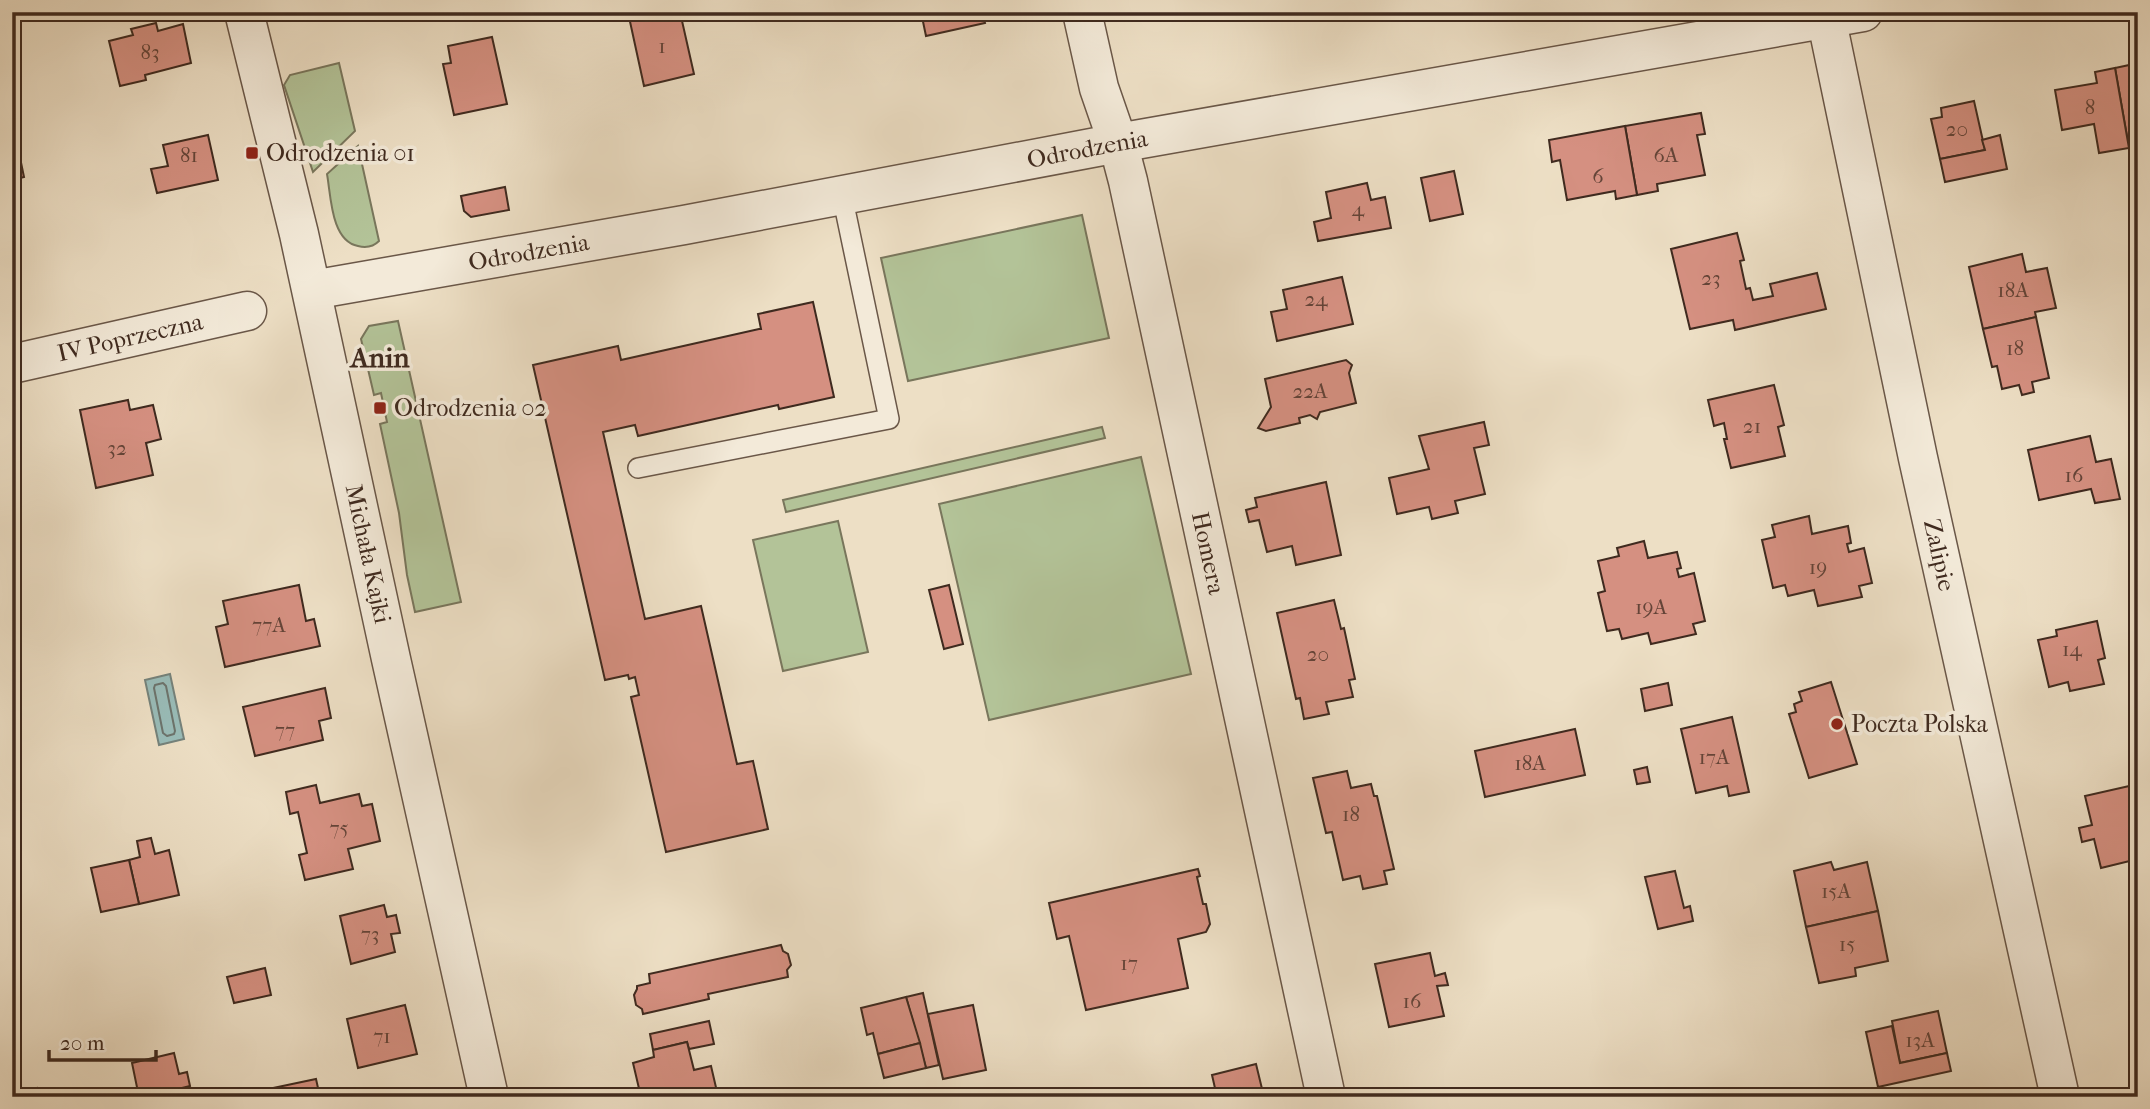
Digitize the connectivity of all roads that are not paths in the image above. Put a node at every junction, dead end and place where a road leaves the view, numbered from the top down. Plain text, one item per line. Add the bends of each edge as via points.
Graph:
1 (244, 12) edge
2 (1082, 12) edge
3 (1838, 14) edge
4 (1118, 143) junction
5 (842, 195) junction
6 (312, 290) junction
7 (247, 311) dead end
8 (12, 364) edge
9 (638, 468) dead end
10 (489, 1097) edge
11 (1326, 1097) edge
12 (2060, 1097) edge

1 - 6 street, Michała Kajki
2 - 4 street, Homera via 1099,88
3 - 4 street, Odrodzenia
3 - 12 street, Zalipie via 1918,458
4 - 5 street, Odrodzenia
4 - 11 street, Homera
5 - 6 street, Odrodzenia
5 - 9 lane via 889,419
6 - 10 street, Michała Kajki
7 - 8 street, IV Poprzeczna

